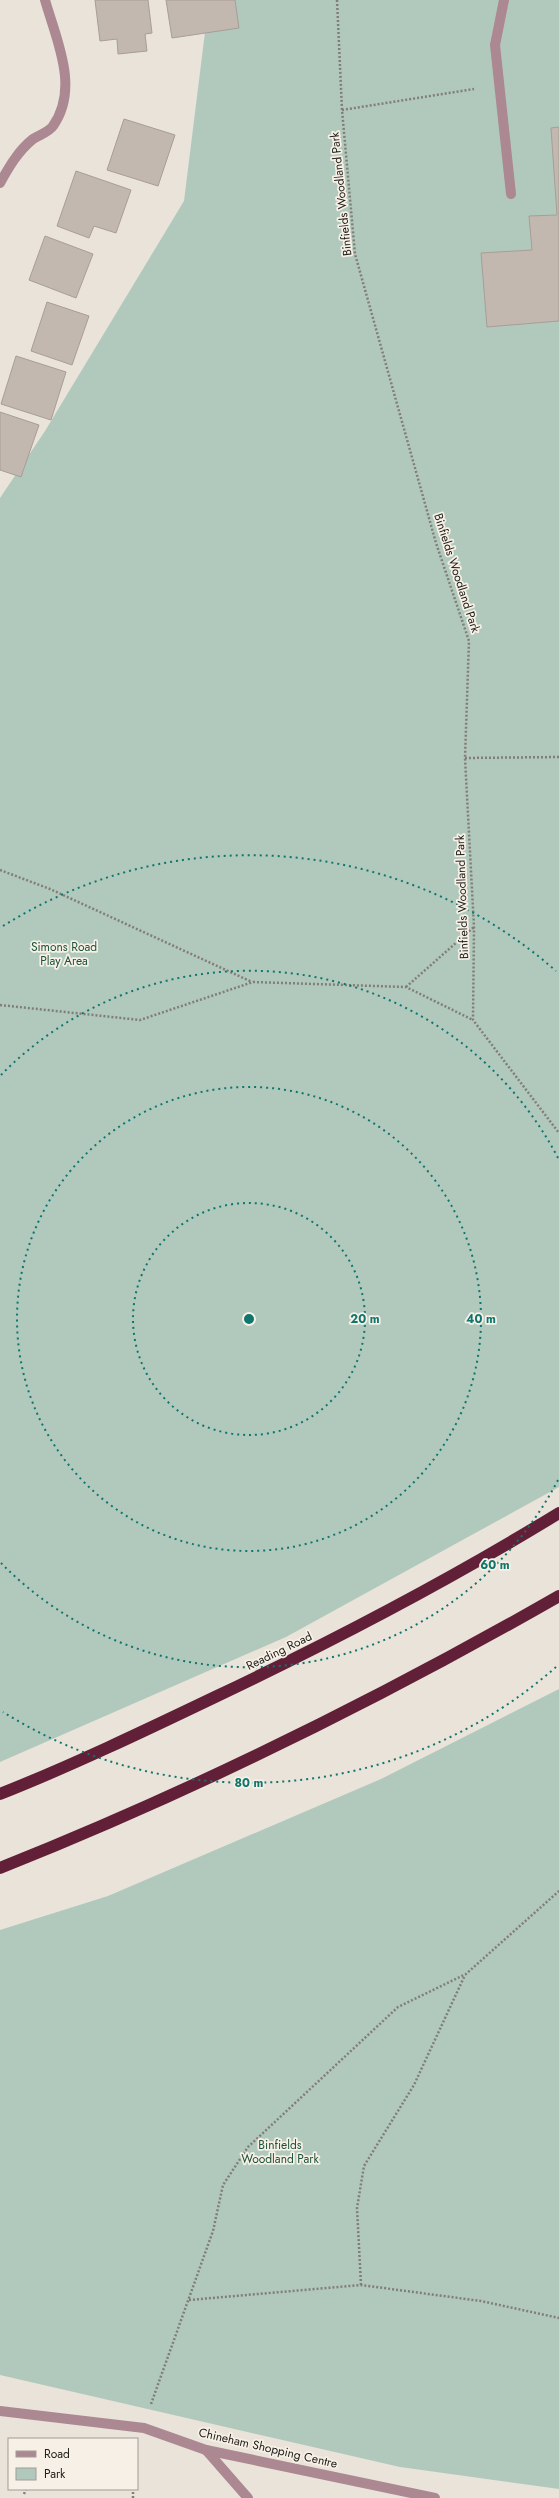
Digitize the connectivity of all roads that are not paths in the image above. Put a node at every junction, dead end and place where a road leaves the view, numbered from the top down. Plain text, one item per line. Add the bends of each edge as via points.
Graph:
1 (45, 0) edge
2 (504, 0) edge
3 (0, 183) edge
4 (511, 194) dead end
5 (559, 1513) edge
6 (559, 1596) edge
7 (0, 1794) edge
8 (0, 1868) edge
9 (0, 2411) edge
10 (206, 2450) junction
11 (248, 2498) edge
12 (435, 2498) edge

1 - 3 street via 66,79 63,104 52,127 32,140 17,155
2 - 4 street via 495,46
5 - 7 highway, Reading Road via 459,1573 365,1624 122,1742
6 - 8 highway via 361,1704 227,1770 89,1832
9 - 10 street, Chineham Shopping Centre via 144,2428
10 - 11 street
10 - 12 street, Chineham Shopping Centre

